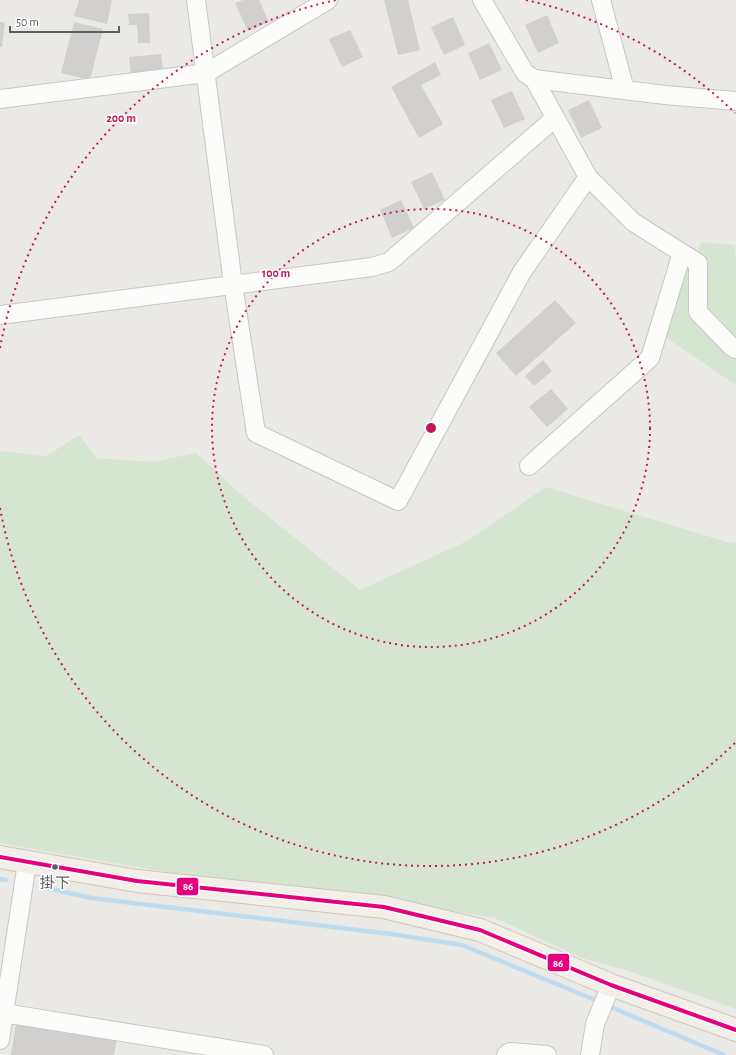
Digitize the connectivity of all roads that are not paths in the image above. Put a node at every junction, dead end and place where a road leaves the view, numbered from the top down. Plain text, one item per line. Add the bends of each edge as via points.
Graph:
1 (196, 0) edge
2 (328, 0) edge
3 (482, 0) edge
4 (601, 0) edge
5 (206, 73) junction
6 (534, 79) junction
7 (625, 90) junction
8 (0, 100) edge
9 (736, 101) edge
10 (555, 118) junction
11 (588, 177) junction
12 (682, 253) junction
13 (233, 284) junction
14 (0, 315) edge
15 (736, 349) edge
16 (529, 466) dead end
17 (0, 857) edge
18 (27, 863) junction
19 (5, 981) edge
20 (611, 985) junction
21 (4, 1013) junction
22 (736, 1030) edge
23 (0, 1040) edge
24 (240, 1053) edge
25 (264, 1055) edge
26 (506, 1055) edge
27 (547, 1055) edge
28 (590, 1055) edge

1 - 5 street
2 - 5 street
3 - 6 street via 525,73
4 - 7 street
5 - 8 street
5 - 13 street
6 - 7 street
6 - 10 street
7 - 9 street
10 - 11 street
10 - 13 street via 388,262 372,267
11 - 12 street via 633,222
11 - 13 street via 522,272 398,501 256,433
12 - 15 street via 698,263 698,312
12 - 16 street via 650,358
13 - 14 street
17 - 18 main road
18 - 19 street
18 - 20 main road via 137,881 384,907 480,930
19 - 21 street
20 - 22 main road
20 - 28 street via 595,1024
21 - 23 street
21 - 24 street
24 - 25 street
26 - 27 street via 510,1052

